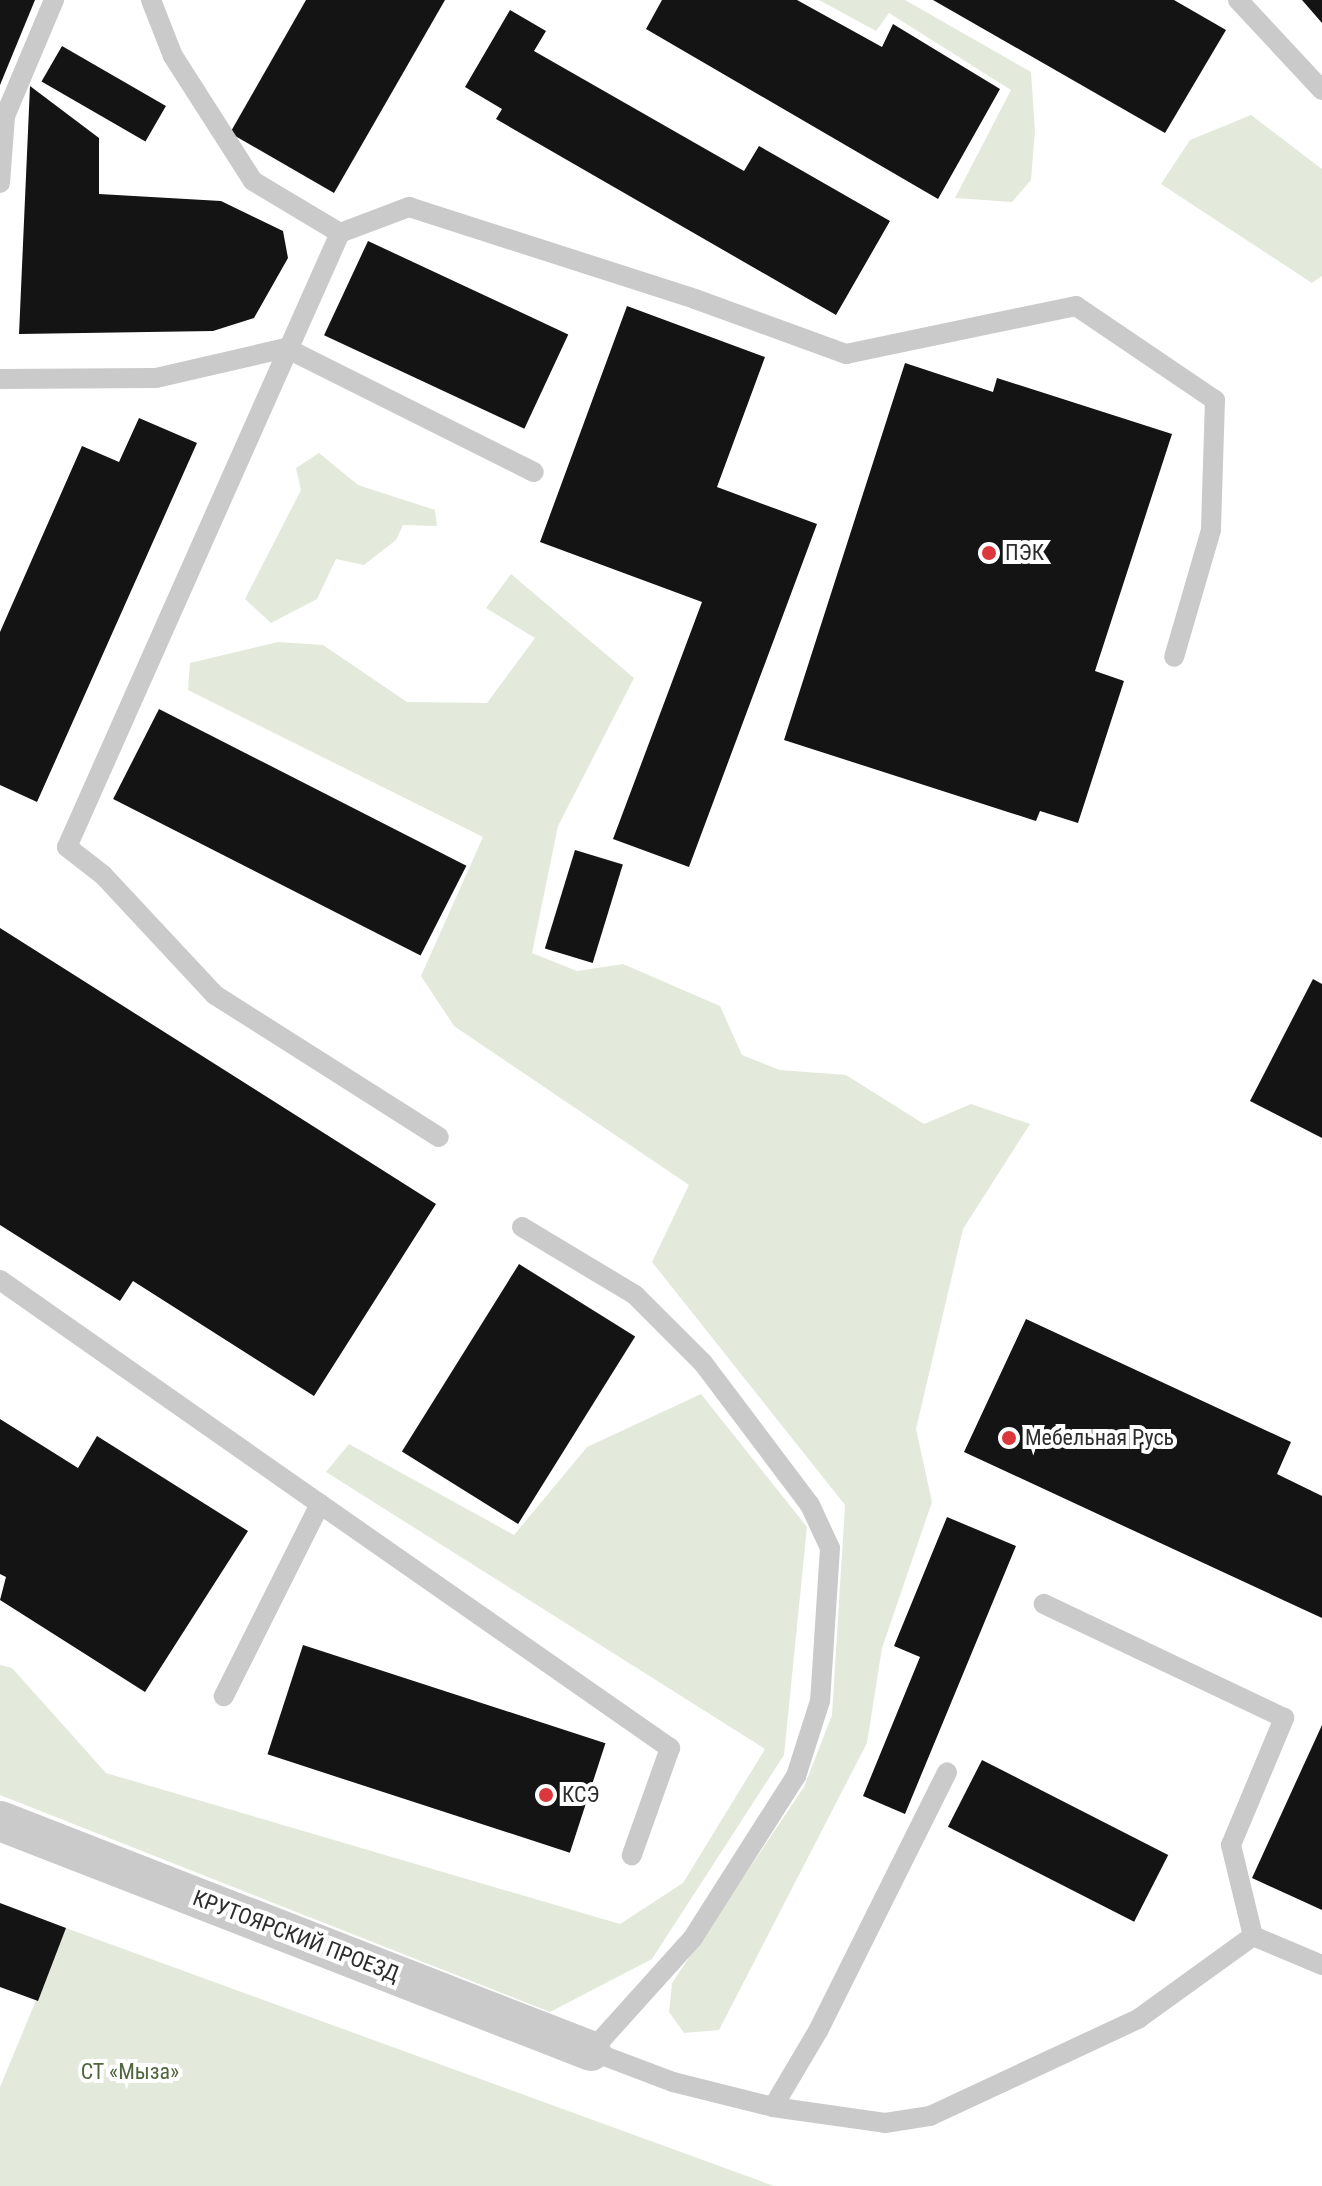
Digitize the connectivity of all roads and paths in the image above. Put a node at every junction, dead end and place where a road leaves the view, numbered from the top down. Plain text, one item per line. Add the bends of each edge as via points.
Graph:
1 (54, 0) edge
2 (151, 0) edge
3 (1238, 0) edge
4 (1322, 90) edge
5 (0, 183) edge
6 (340, 233) junction
7 (286, 348) junction
8 (0, 379) edge
9 (534, 472) dead end
10 (1174, 657) dead end
11 (439, 1137) dead end
12 (522, 1227) dead end
13 (0, 1280) edge
14 (320, 1504) junction
15 (1044, 1604) dead end
16 (224, 1696) dead end
17 (947, 1772) dead end
18 (0, 1821) edge
19 (632, 1855) dead end
20 (1253, 1936) junction
21 (1322, 1965) edge
22 (591, 2051) junction
23 (773, 2107) junction

1 - 5 lane via 5,116
2 - 6 lane via 173,56 253,181
3 - 4 lane
6 - 7 lane
6 - 10 lane via 409,207 846,354 1076,306 1215,400 1211,530
7 - 8 lane via 156,378
7 - 9 lane
7 - 11 lane via 67,847 103,875 215,995
12 - 22 lane via 635,1295 703,1363 810,1505 830,1548 820,1701 796,1776 692,1939
13 - 14 lane
14 - 16 lane
14 - 19 lane via 670,1748
15 - 20 lane via 1284,1718 1231,1845
17 - 23 lane via 818,2031
18 - 22 street, КРУТОЯРСКИЙ ПРОЕЗД
20 - 21 lane
20 - 23 lane via 1138,2019 930,2116 885,2123
22 - 23 lane via 673,2082

